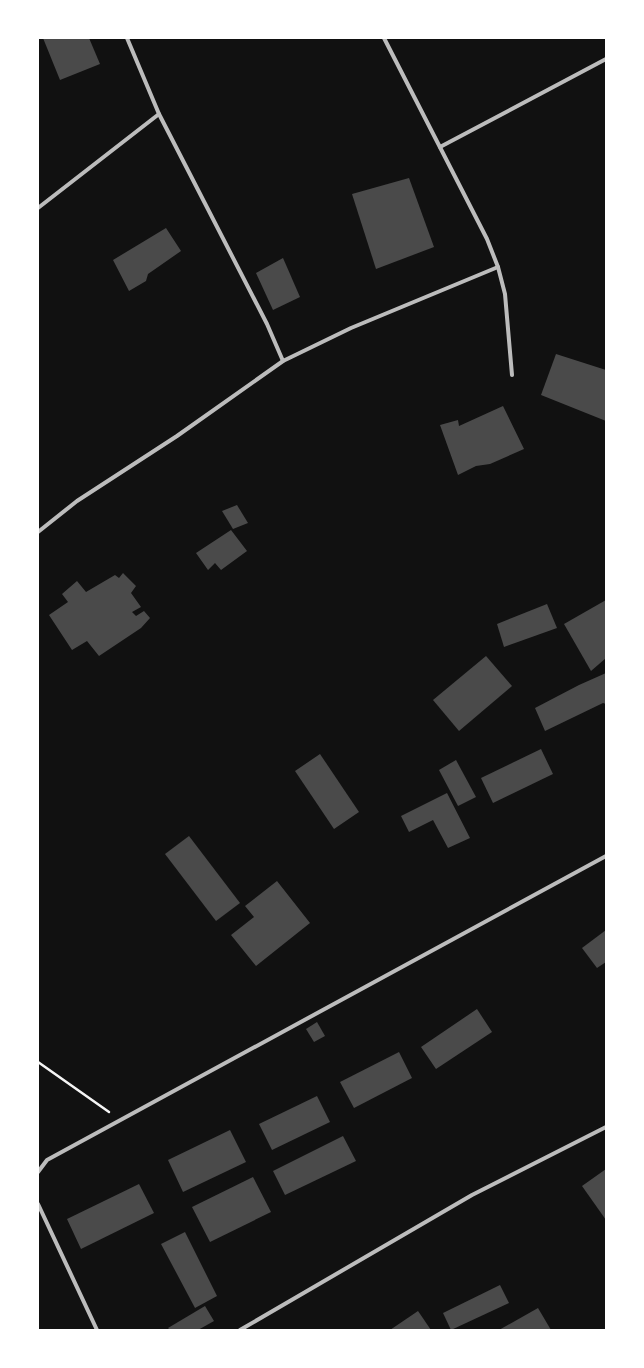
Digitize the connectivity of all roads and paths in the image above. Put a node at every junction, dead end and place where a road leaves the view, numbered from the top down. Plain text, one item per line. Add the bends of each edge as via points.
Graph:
1 (127, 38) edge
2 (384, 38) edge
3 (606, 59) edge
4 (159, 114) junction
5 (440, 147) junction
6 (38, 208) edge
7 (498, 267) junction
8 (283, 361) junction
9 (512, 375) dead end
10 (38, 532) edge
11 (606, 856) edge
12 (38, 1062) edge
13 (121, 1120) junction
14 (606, 1127) edge
15 (38, 1172) edge
16 (38, 1204) edge
17 (97, 1330) edge
18 (240, 1330) edge

1 - 4 street
2 - 5 street
3 - 5 street
4 - 6 street
4 - 8 street via 267,324
5 - 7 street via 487,239
7 - 8 street via 351,328
7 - 9 street via 505,294
8 - 10 street via 177,436 77,501
11 - 13 street
12 - 13 path
13 - 15 street via 47,1160
14 - 18 street via 472,1195
16 - 17 street

